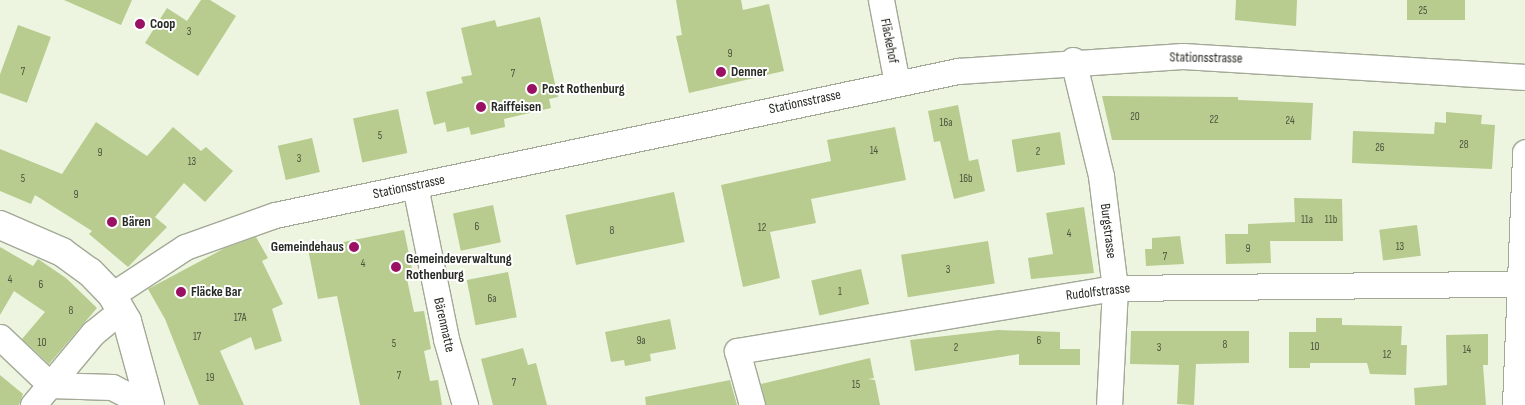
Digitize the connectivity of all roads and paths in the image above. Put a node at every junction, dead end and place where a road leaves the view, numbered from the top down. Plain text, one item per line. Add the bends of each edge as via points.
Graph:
1 (881, 0) edge
2 (1073, 60) junction
3 (1525, 77) edge
4 (897, 83) junction
5 (1525, 152) edge
6 (415, 186) junction
7 (0, 225) edge
8 (1519, 284) junction
9 (1115, 288) junction
10 (107, 317) junction
11 (0, 337) edge
12 (45, 381) junction
13 (133, 394) edge
14 (33, 405) edge
15 (465, 405) edge
16 (752, 405) edge
17 (1109, 405) edge
18 (1515, 405) edge

1 - 4 street, Fläckehof
2 - 3 street, Stationsstrasse via 1200,57
2 - 4 street, Stationsstrasse via 958,70
2 - 9 street, Burgstrasse via 1101,176
4 - 6 street, Stationsstrasse
5 - 8 street
6 - 10 street, Stationsstrasse via 275,215 223,230 185,247
6 - 15 street, Bärenmatte via 446,339
7 - 10 main road via 62,252
8 - 9 street, Rudolfstrasse
8 - 18 street
9 - 16 street, Rudolfstrasse via 738,351
9 - 17 street, Burgstrasse
10 - 12 street, Stationsstrasse
10 - 13 main road via 128,321
11 - 12 street
12 - 13 street via 112,387
12 - 14 street, Stationsstrasse

